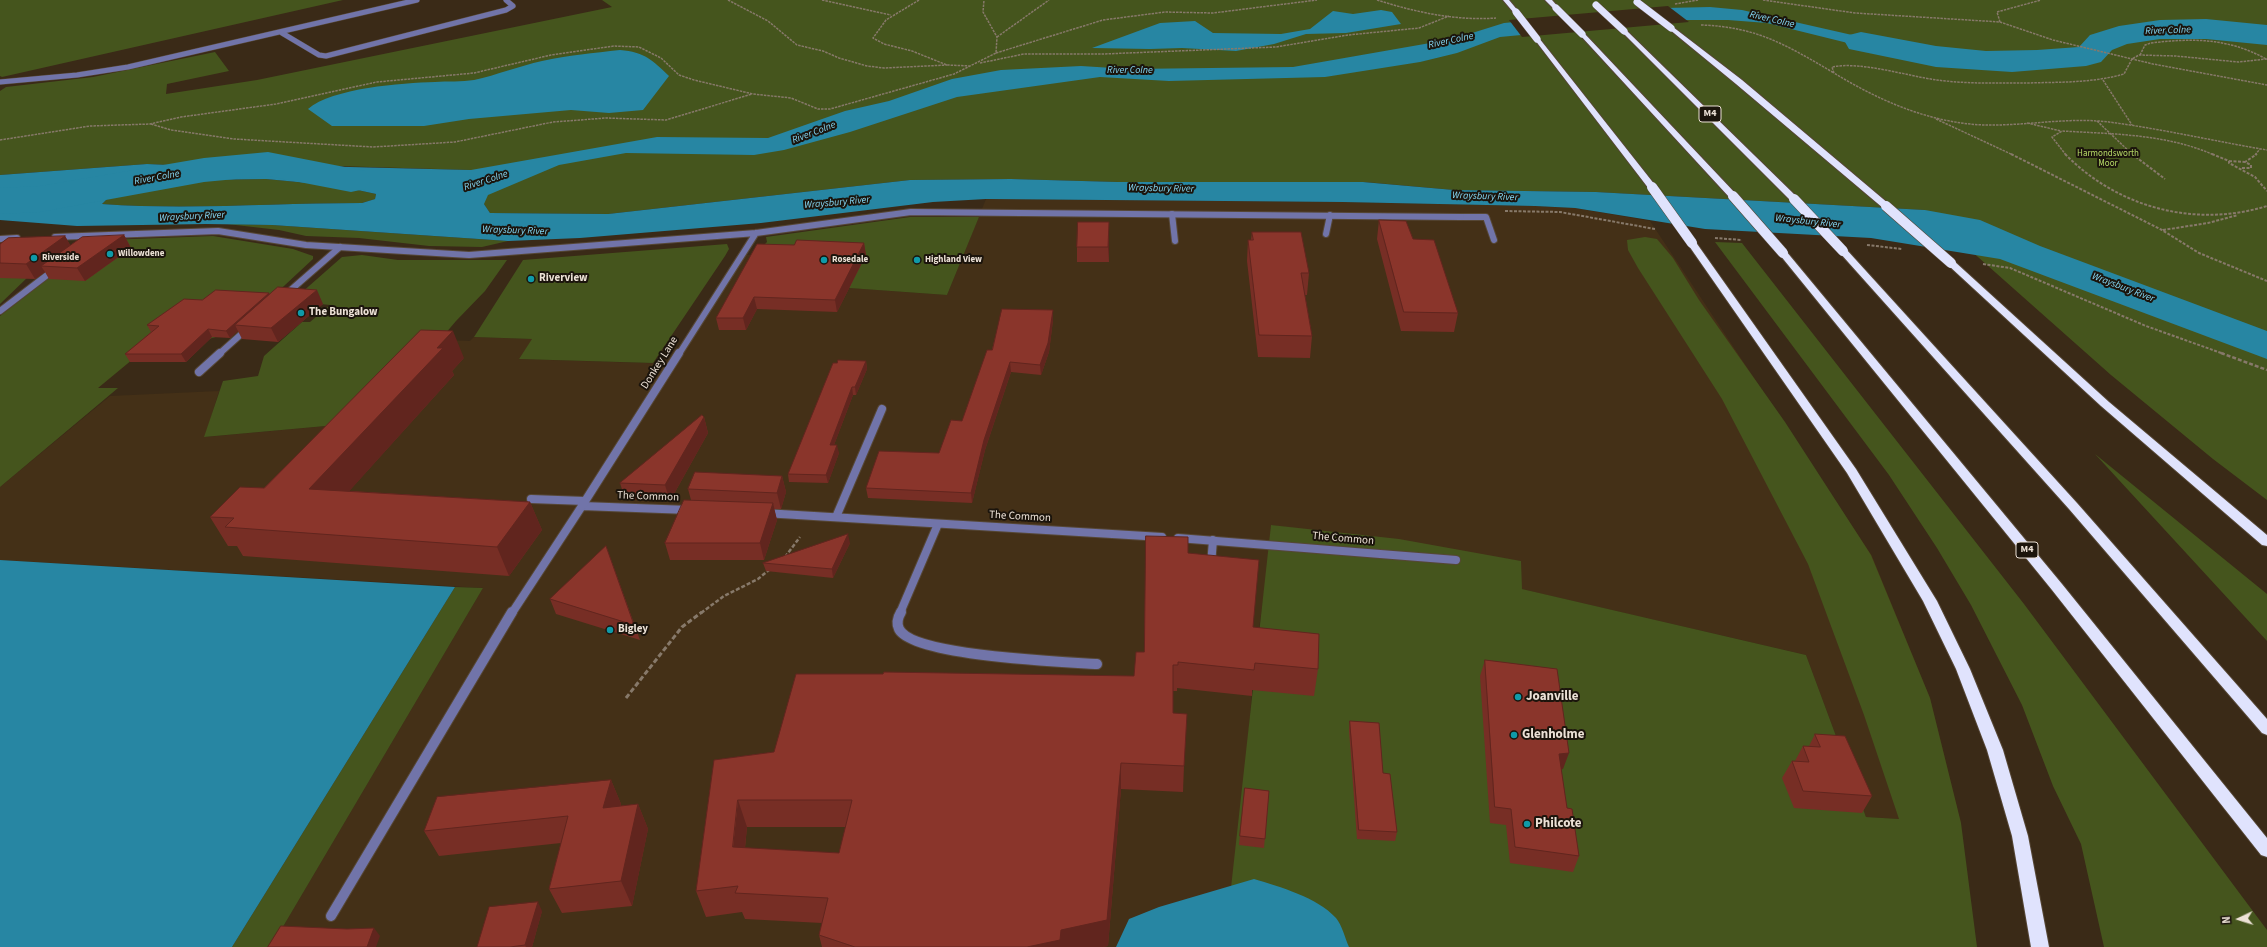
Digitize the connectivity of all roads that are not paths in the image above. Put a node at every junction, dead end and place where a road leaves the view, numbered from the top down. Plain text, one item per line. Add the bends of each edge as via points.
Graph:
1 (417, 0) edge
2 (506, 0) edge
3 (1506, 0) edge
4 (1548, 0) edge
5 (1591, 0) edge
6 (1635, 1) edge
7 (282, 33) junction
8 (0, 82) edge
9 (1172, 214) junction
10 (1330, 215) junction
11 (756, 233) junction
12 (101, 234) junction
13 (1326, 234) dead end
14 (47, 237) edge
15 (23, 238) edge
16 (0, 239) edge
17 (1494, 240) dead end
18 (1175, 241) dead end
19 (88, 244) edge
20 (340, 247) junction
21 (63, 263) edge
22 (282, 298) edge
23 (0, 311) edge
24 (253, 324) edge
25 (199, 372) dead end
26 (882, 409) dead end
27 (531, 499) dead end
28 (583, 503) junction
29 (701, 510) edge
30 (758, 513) edge
31 (836, 516) junction
32 (938, 524) junction
33 (1213, 540) junction
34 (2267, 542) edge
35 (1456, 560) dead end
36 (1211, 570) edge
37 (1097, 664) dead end
38 (2267, 729) edge
39 (2267, 850) edge
40 (331, 916) dead end
41 (2040, 947) edge

1 - 7 street
2 - 7 street via 513,6 506,10 326,56 319,55
3 - 41 highway, bridge via 1652,187 1852,472 1930,601 1963,669 1995,750 2020,836
4 - 39 highway, M4, bridge via 1733,196 1783,253 2057,586
5 - 38 highway, M4, bridge via 1794,199 1843,251 2068,500
6 - 34 highway, bridge via 1739,82 1886,206 2105,404
7 - 8 street via 128,67 77,75
9 - 10 street
9 - 11 street via 911,212
9 - 18 street
10 - 13 street
10 - 17 street via 1486,217
11 - 20 street via 469,255
11 - 28 street, Donkey Lane
12 - 14 street
12 - 19 street
12 - 20 street via 218,231 306,245
15 - 16 street
20 - 22 street
21 - 23 street
24 - 25 street
26 - 31 street
27 - 28 street, The Common
28 - 29 street, The Common
28 - 40 street, Donkey Lane via 526,589
30 - 31 street, The Common
31 - 32 street, The Common
32 - 33 street, The Common
32 - 37 street via 897,621 899,630 905,636 924,645 953,651
33 - 35 street, The Common
33 - 36 street

